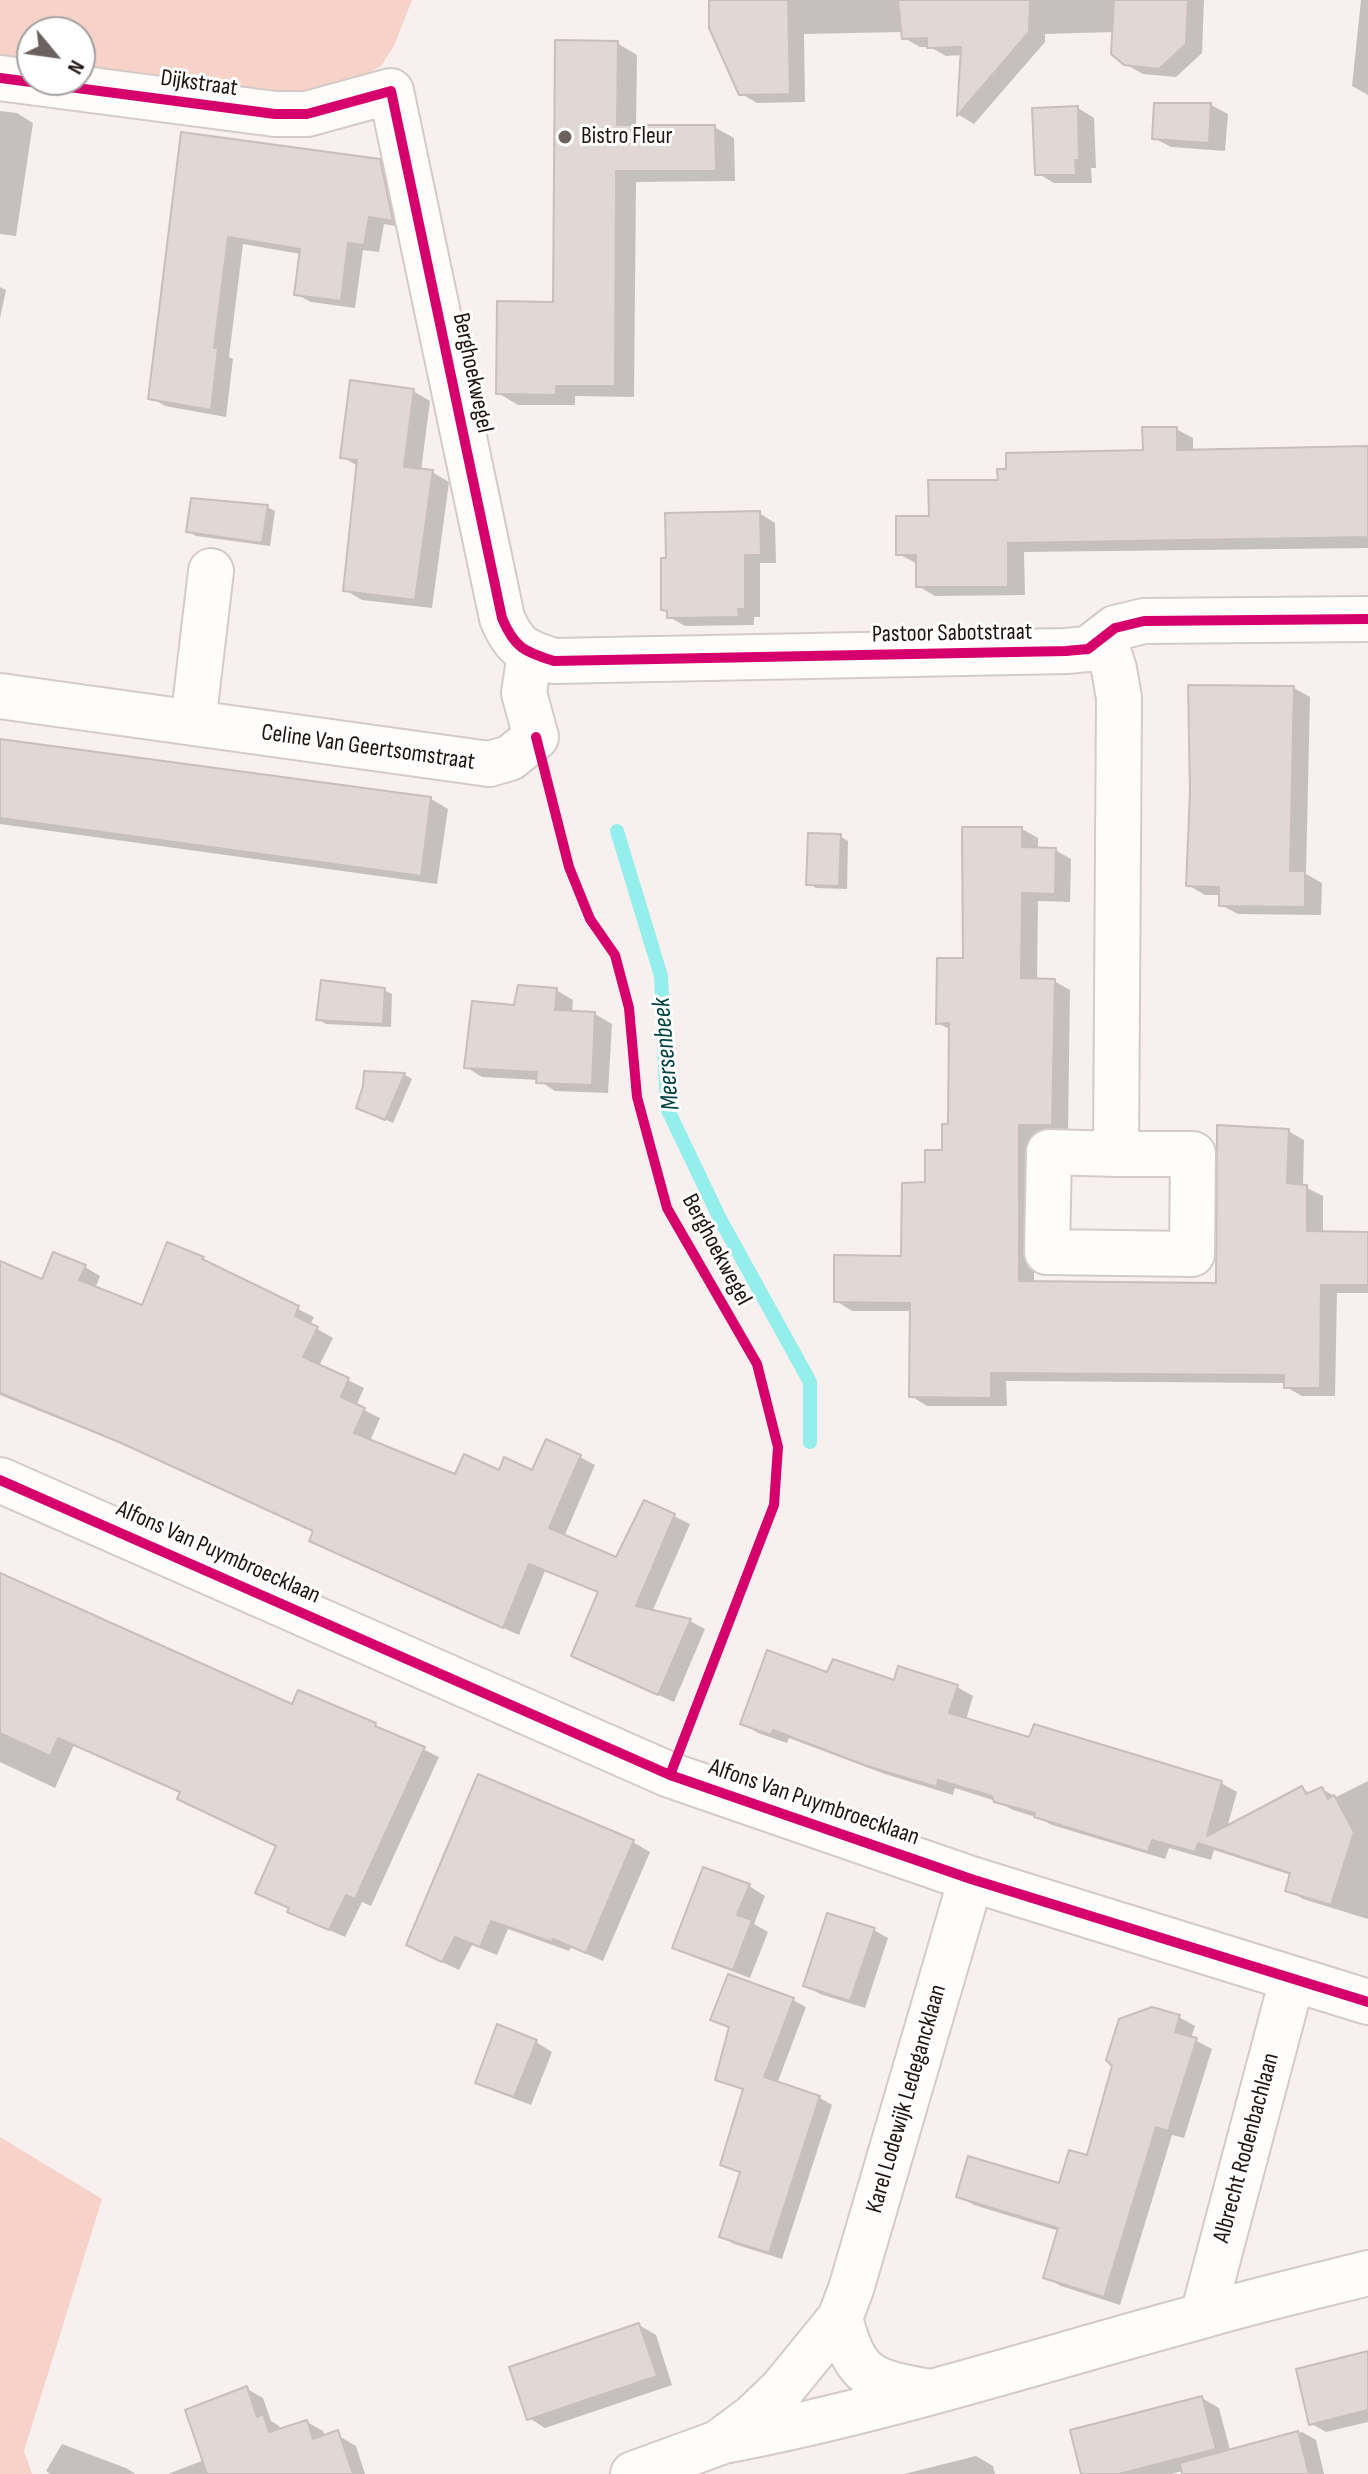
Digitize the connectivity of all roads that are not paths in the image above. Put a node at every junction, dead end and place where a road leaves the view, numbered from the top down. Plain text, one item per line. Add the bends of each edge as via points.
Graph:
1 (0, 78) edge
2 (391, 91) joint
3 (211, 571) dead end
4 (1368, 619) edge
5 (1104, 638) junction
6 (530, 653) junction
7 (0, 696) edge
8 (193, 723) junction
9 (1116, 1154) dead end
10 (0, 1480) edge
11 (971, 1879) junction
12 (1292, 1980) junction
13 (1368, 2002) edge
14 (1368, 2273) edge
15 (1203, 2315) junction
16 (840, 2318) junction
17 (935, 2393) junction
18 (718, 2443) junction
19 (633, 2474) edge

1 - 2 street, Dijkstraat via 275,114 307,114
2 - 6 street, Berghoekwegel via 502,618 511,639
3 - 8 street
4 - 5 street, Pastoor Sabotstraat via 1144,621 1115,628
5 - 6 street, Pastoor Sabotstraat via 1088,649 1066,651 554,661
5 - 9 street via 1119,698
6 - 8 street, Celine Van Geertsomstraat via 524,693 536,737 510,758 489,764
7 - 8 street, Celine Van Geertsomstraat
10 - 11 street, Alfons Van Puymbroecklaan via 670,1775
11 - 12 street, Alfons Van Puymbroecklaan
11 - 16 street, Karel Lodewijk Ledegancklaan
12 - 13 street, Alfons Van Puymbroecklaan
12 - 15 street, Albrecht Rodenbachlaan
14 - 15 street
15 - 17 street
16 - 17 street via 855,2364 890,2385
16 - 18 street via 783,2388
17 - 18 street
18 - 19 street

